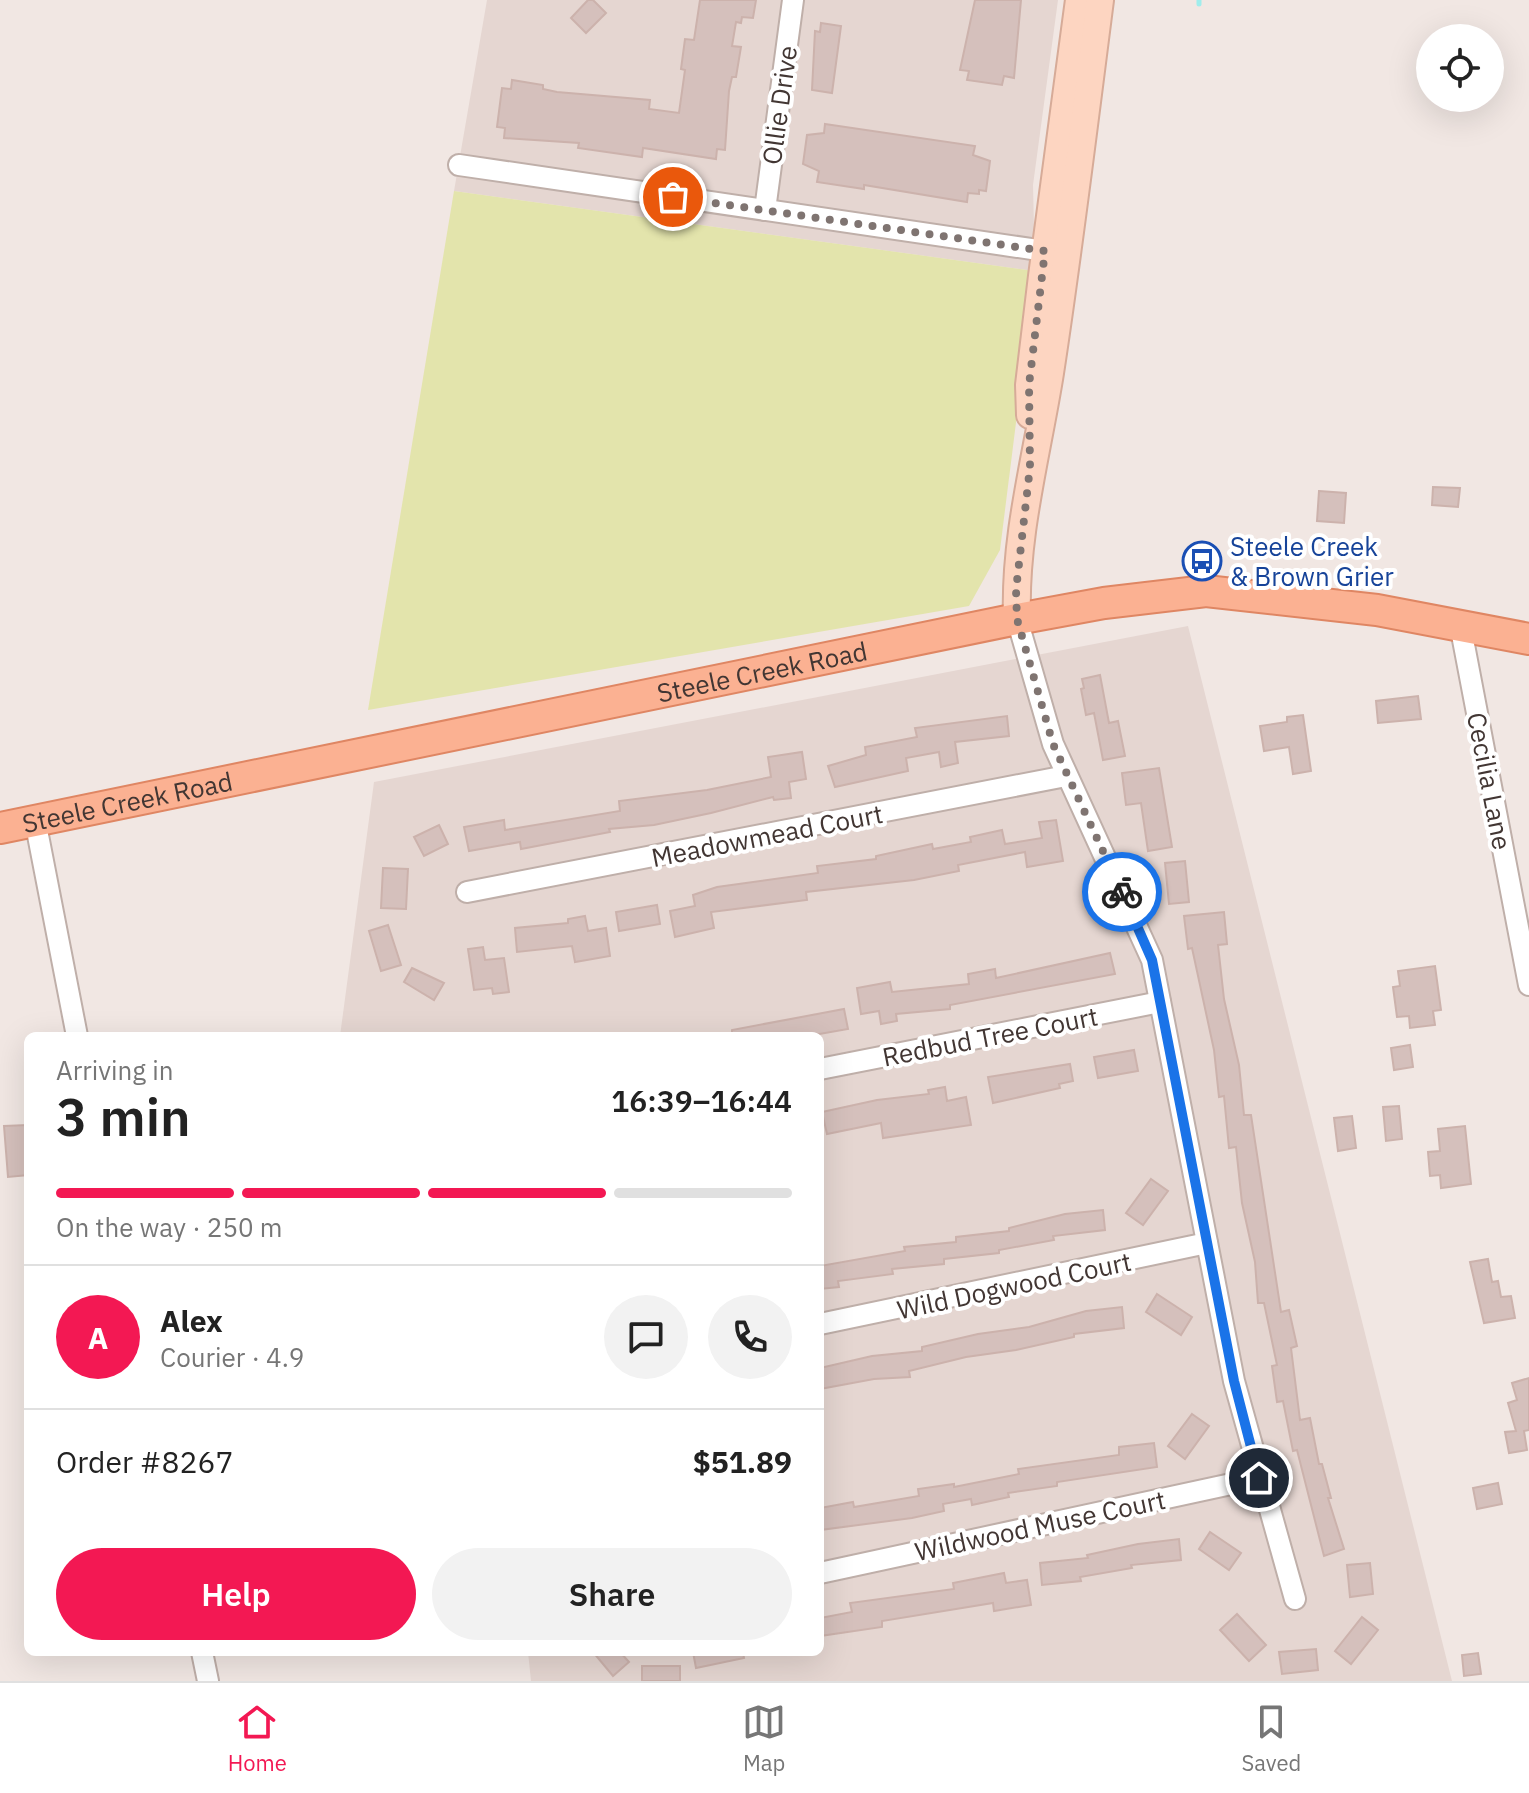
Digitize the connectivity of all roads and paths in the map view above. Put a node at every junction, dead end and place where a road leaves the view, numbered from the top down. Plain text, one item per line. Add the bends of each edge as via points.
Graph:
1 (793, 0) edge
2 (1079, 0) edge
3 (1100, 0) edge
4 (459, 165) dead end
5 (765, 210) junction
6 (1045, 251) junction
7 (1030, 467) junction
8 (1017, 619) junction
9 (1460, 624) junction
10 (1529, 639) edge
11 (1066, 776) junction
12 (35, 820) junction
13 (0, 828) edge
14 (467, 892) dead end
15 (1529, 985) edge
16 (1160, 1002) junction
17 (76, 1032) edge
18 (824, 1068) edge
19 (1207, 1243) junction
20 (824, 1323) edge
21 (1259, 1478) junction
22 (824, 1572) edge
23 (1295, 1599) dead end
24 (203, 1656) edge
25 (208, 1681) edge

1 - 5 street, Ollie Drive
2 - 6 main road
3 - 7 main road via 1049,375
4 - 5 street
5 - 6 street
6 - 7 main road via 1029,385
7 - 8 main road
8 - 9 main road, Steele Creek Road via 1206,591
8 - 11 street
8 - 12 main road, Steele Creek Road
9 - 10 main road, Steele Creek Road
9 - 15 street, Cecilia Lane
11 - 14 street, Meadowmead Court
11 - 16 street via 1152,960
12 - 13 main road, Steele Creek Road
12 - 17 street
16 - 18 street, Redbud Tree Court
16 - 19 street
19 - 20 street, Wild Dogwood Court
19 - 21 street
21 - 22 street, Wildwood Muse Court
21 - 23 street
24 - 25 street

